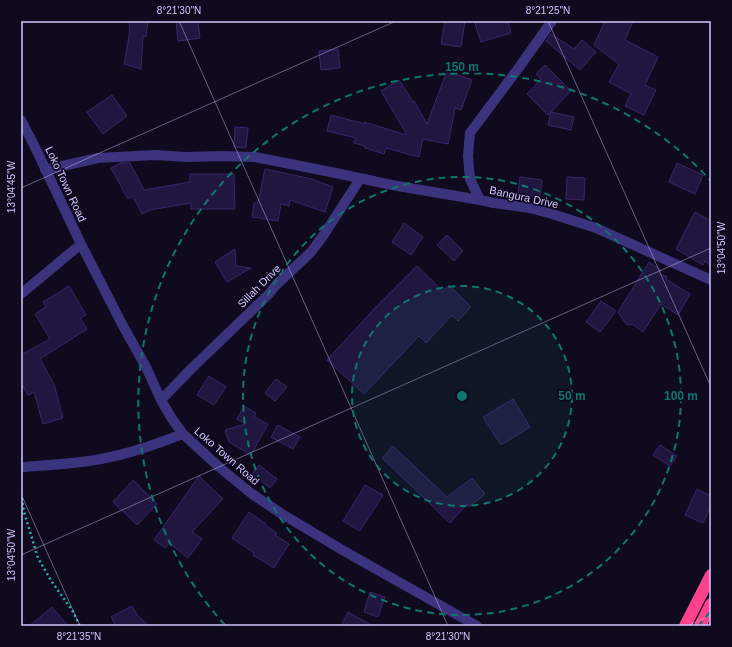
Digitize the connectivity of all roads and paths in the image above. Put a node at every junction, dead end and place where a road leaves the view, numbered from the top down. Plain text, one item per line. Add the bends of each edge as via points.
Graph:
1 (552, 21) edge
2 (21, 120) edge
3 (46, 170) junction
4 (360, 179) junction
5 (480, 200) junction
6 (81, 244) junction
7 (711, 280) edge
8 (21, 294) edge
9 (161, 400) junction
10 (183, 434) junction
11 (21, 467) edge
12 (21, 493) edge
13 (711, 575) edge
14 (711, 604) edge
15 (80, 626) edge
16 (477, 626) edge
17 (685, 626) edge
18 (700, 626) edge

1 - 5 street, Bangura Drive via 470,133 470,179
2 - 3 street, Loko Town Road
3 - 4 street via 98,158 155,155 221,156 255,157
3 - 6 street, Loko Town Road
4 - 5 street
4 - 9 street, Sillah Drive via 311,252
5 - 7 street, Bangura Drive via 530,208 596,228
6 - 8 street
6 - 9 street, Loko Town Road via 146,366
9 - 10 street, Loko Town Road
10 - 11 street via 131,452 100,459
10 - 16 street, Loko Town Road via 218,467 282,514 344,552
12 - 15 path via 38,558
13 - 17 highway
14 - 18 highway

